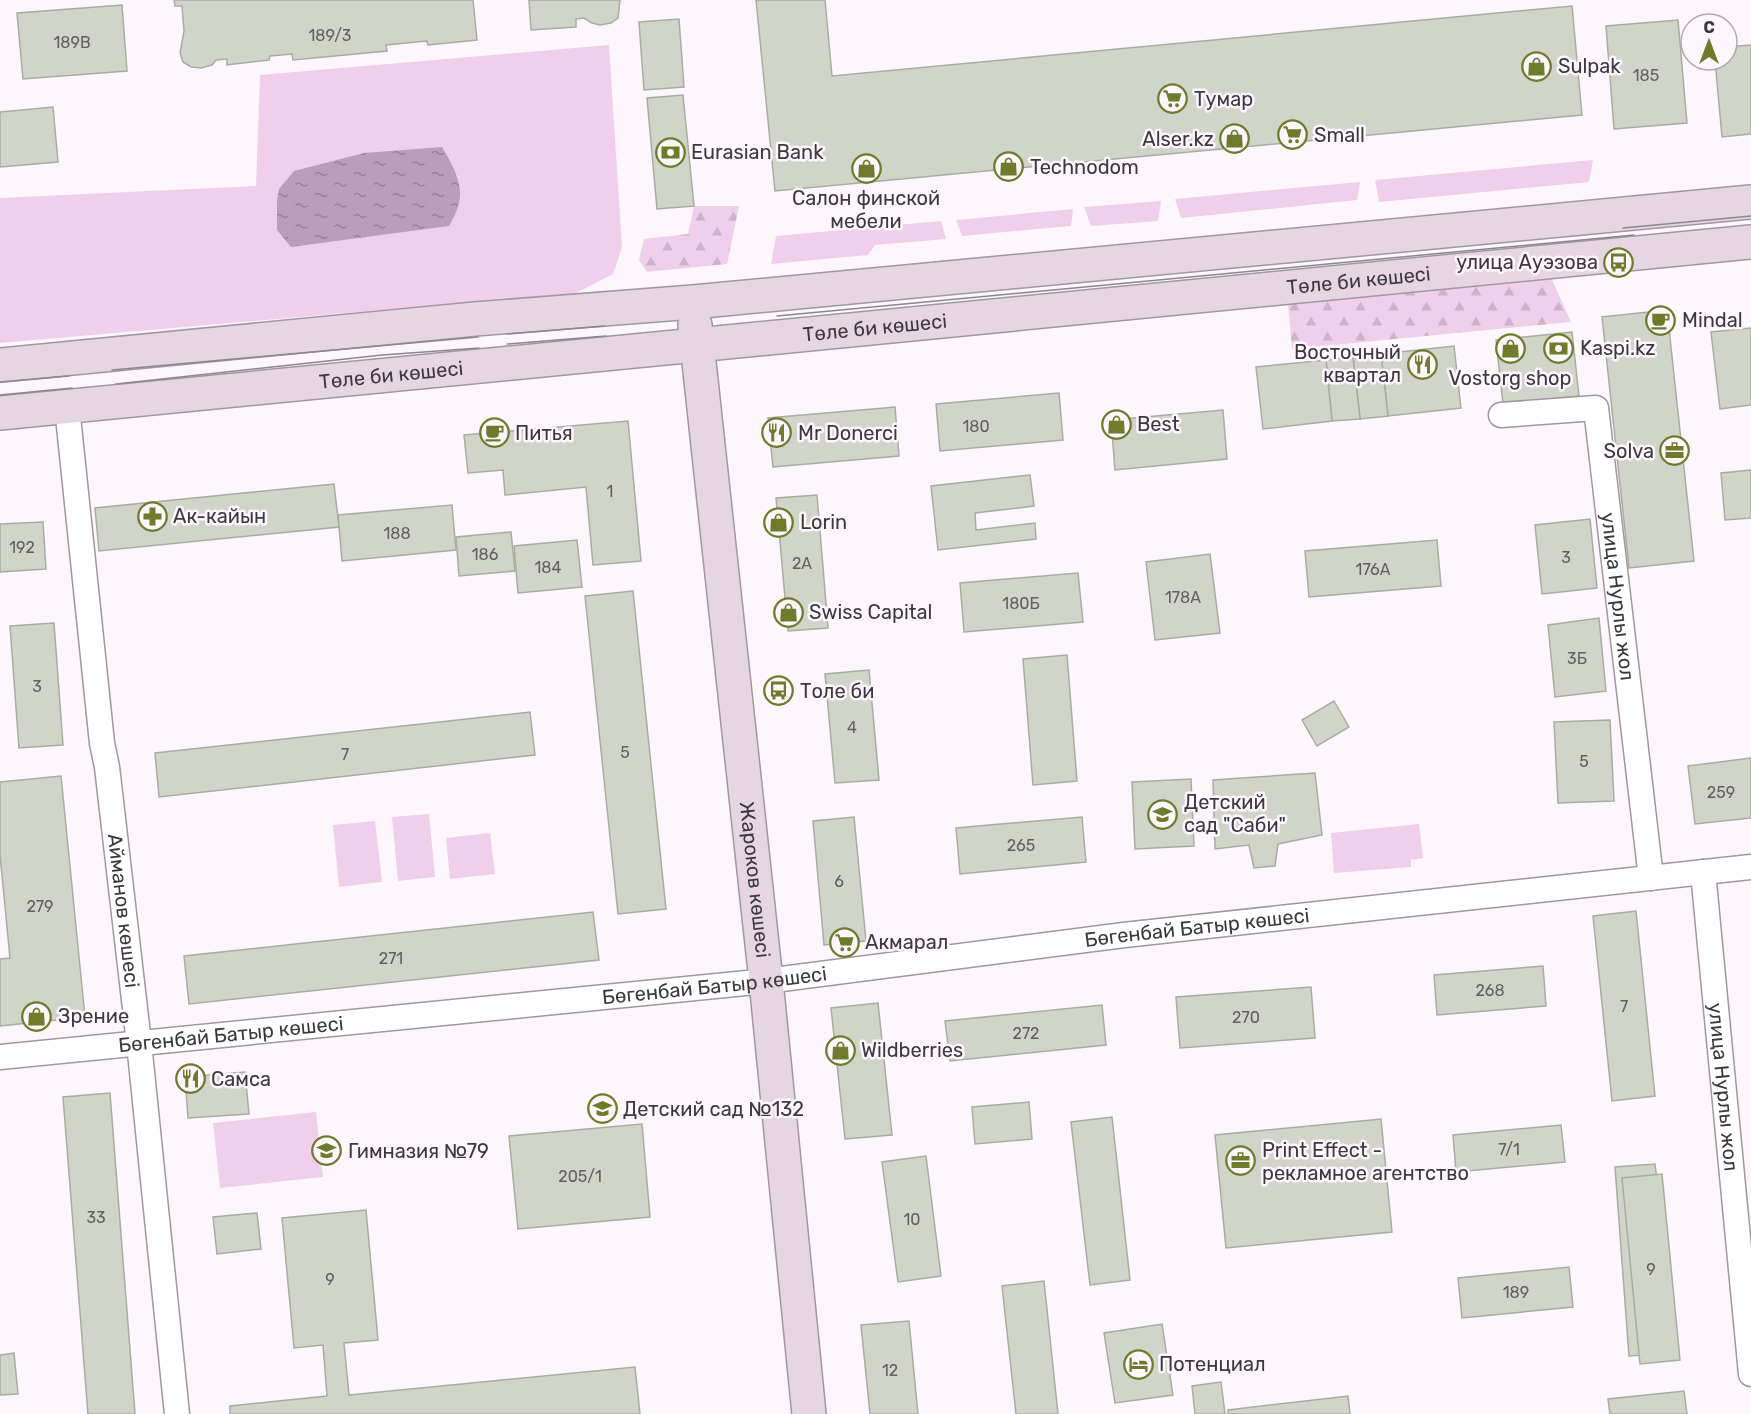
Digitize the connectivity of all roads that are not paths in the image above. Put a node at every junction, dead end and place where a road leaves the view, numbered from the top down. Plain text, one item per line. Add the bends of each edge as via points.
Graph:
1 (1751, 202) edge
2 (1751, 242) edge
3 (693, 302) junction
4 (475, 319) junction
5 (697, 345) junction
6 (0, 365) edge
7 (487, 365) junction
8 (67, 407) junction
9 (0, 414) edge
10 (1501, 415) dead end
11 (1751, 867) edge
12 (1703, 872) junction
13 (1651, 878) junction
14 (766, 981) junction
15 (139, 1043) junction
16 (0, 1057) edge
17 (1751, 1374) edge
18 (177, 1414) edge
19 (809, 1414) edge

1 - 3 main road, Төле би көшесі
2 - 5 main road, Төле би көшесі
3 - 4 main road, Төле би көшесі
3 - 5 main road, Жароков көшесі
4 - 6 main road, Төле би көшесі
4 - 7 main road via 486,326 495,345
5 - 7 main road, Төле би көшесі
5 - 14 main road, Жароков көшесі
7 - 8 main road, Төле би көшесі
8 - 9 main road, Төле би көшесі
8 - 15 street, Айманов көшесі via 102,743
10 - 13 street, улица Нурлы жол via 1596,408
11 - 12 street, Бөгенбай Батыр көшесі
12 - 13 street, Бөгенбай Батыр көшесі
12 - 17 street, улица Нурлы жол
13 - 14 street, Бөгенбай Батыр көшесі via 1124,935
14 - 15 street, Бөгенбай Батыр көшесі
14 - 19 main road, Жароков көшесі
15 - 16 street, Бөгенбай Батыр көшесі
15 - 18 street, Айманов көшесі

